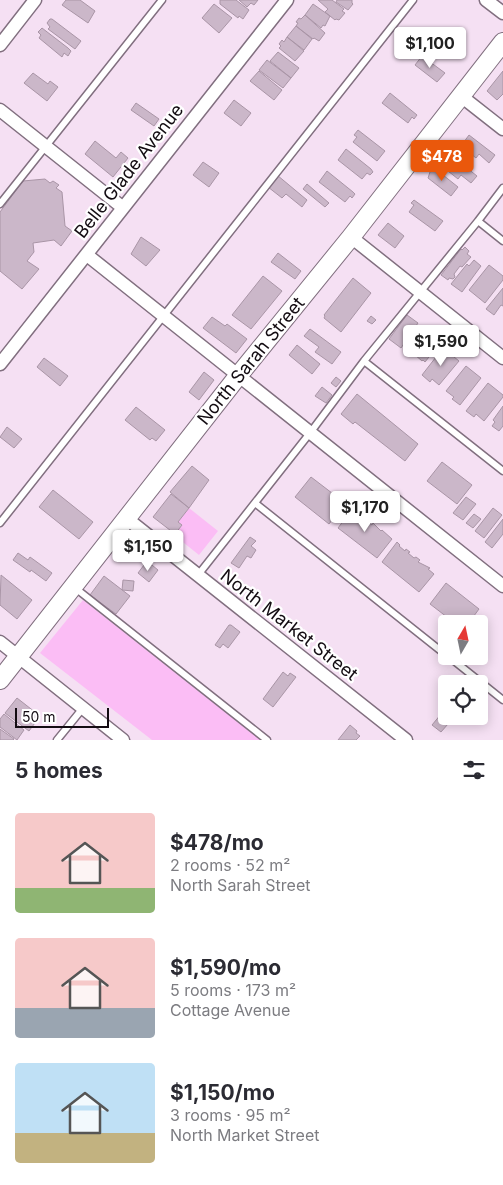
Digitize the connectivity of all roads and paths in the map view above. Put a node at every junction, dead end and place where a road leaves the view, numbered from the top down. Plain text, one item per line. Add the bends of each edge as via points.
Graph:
1 (35, 0) edge
2 (162, 0) edge
3 (287, 0) edge
4 (413, 0) edge
5 (486, 0) edge
6 (503, 13) edge
7 (503, 42) edge
8 (0, 46) edge
9 (461, 96) junction
10 (0, 110) edge
11 (503, 129) edge
12 (45, 146) junction
13 (503, 188) edge
14 (0, 204) edge
15 (122, 207) junction
16 (478, 221) junction
17 (351, 237) junction
18 (503, 241) edge
19 (87, 254) junction
20 (420, 292) junction
21 (163, 316) junction
22 (503, 358) edge
23 (364, 362) junction
24 (0, 364) edge
25 (238, 376) junction
26 (310, 433) junction
27 (503, 471) edge
28 (255, 503) junction
29 (126, 518) junction
30 (0, 523) edge
31 (198, 575) junction
32 (73, 586) junction
33 (503, 586) edge
34 (0, 642) edge
35 (438, 648) edge
36 (18, 656) junction
37 (459, 665) edge
38 (0, 680) edge
39 (503, 700) edge
40 (83, 708) junction
41 (58, 740) edge
42 (123, 740) edge
43 (267, 740) edge
44 (406, 740) edge

1 - 8 street
2 - 12 lane
3 - 15 street, Belle Glade Avenue
4 - 21 lane
5 - 6 street
7 - 9 street, North Sarah Street
9 - 11 street
9 - 17 street, North Sarah Street
10 - 12 street
12 - 14 lane
12 - 15 street
13 - 16 lane
15 - 19 street, Belle Glade Avenue
16 - 18 lane
16 - 20 lane
17 - 20 street
17 - 25 street, North Sarah Street
19 - 21 street
19 - 24 street, Belle Glade Avenue
20 - 22 street
20 - 23 lane
21 - 25 street
21 - 30 lane
23 - 26 lane
23 - 27 lane
25 - 26 street
25 - 29 street, North Sarah Street
26 - 28 lane
26 - 33 street
28 - 31 lane
28 - 35 lane
29 - 31 street, North Market Street
29 - 32 street, North Sarah Street
31 - 44 street, North Market Street
32 - 36 street, North Sarah Street
32 - 43 lane
34 - 36 street
36 - 38 street, North Sarah Street
36 - 40 street
37 - 39 lane
40 - 41 lane
40 - 42 street

